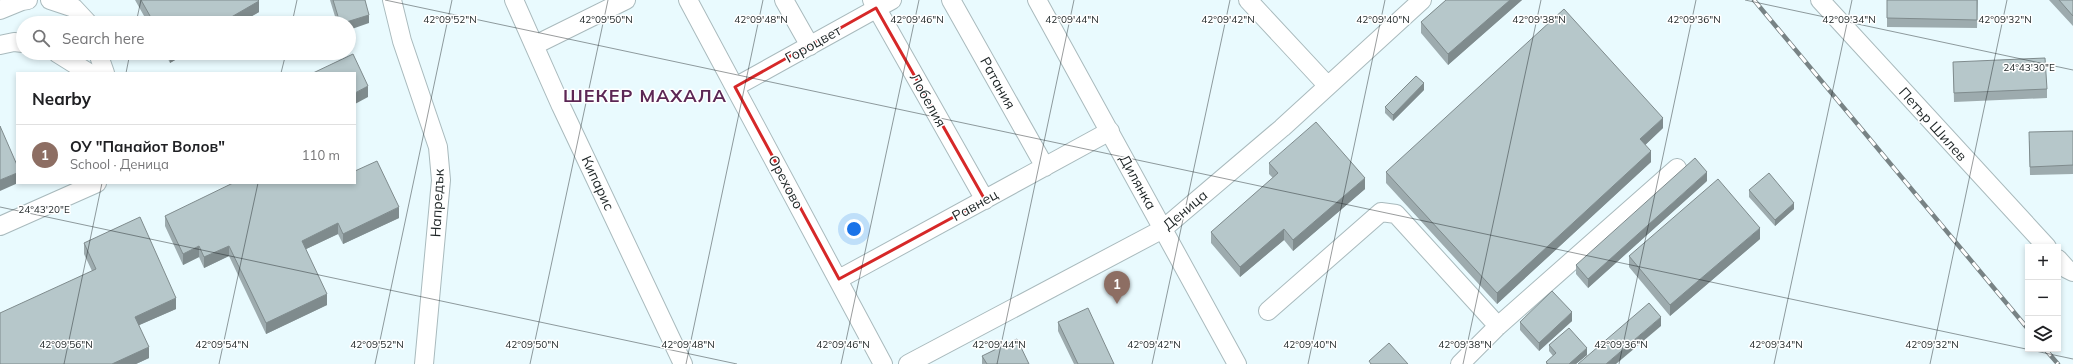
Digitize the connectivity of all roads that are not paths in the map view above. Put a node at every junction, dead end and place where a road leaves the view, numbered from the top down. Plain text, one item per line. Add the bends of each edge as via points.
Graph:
1 (28, 0) edge
2 (50, 0) edge
3 (392, 0) edge
4 (514, 0) edge
5 (626, 0) edge
6 (688, 0) edge
7 (784, 0) edge
8 (951, 0) edge
9 (1037, 0) edge
10 (1248, 0) edge
11 (1422, 0) edge
12 (1820, 0) edge
13 (880, 3) edge
14 (0, 10) edge
15 (81, 16) edge
16 (16, 42) edge
17 (0, 45) edge
18 (535, 46) junction
19 (810, 46) junction
20 (68, 60) edge
21 (100, 60) edge
22 (87, 72) edge
23 (105, 72) edge
24 (1327, 85) junction
25 (735, 87) junction
26 (1110, 131) junction
27 (1045, 167) junction
28 (1677, 168) dead end
29 (94, 184) edge
30 (985, 200) junction
31 (0, 226) edge
32 (1163, 229) junction
33 (2044, 244) edge
34 (2061, 262) edge
35 (2073, 272) edge
36 (839, 279) junction
37 (1268, 311) dead end
38 (1498, 326) junction
39 (424, 364) edge
40 (683, 364) edge
41 (883, 364) edge
42 (908, 364) edge
43 (1237, 364) edge
44 (1460, 364) edge

1 - 14 street via 22,0
2 - 15 street via 74,8
3 - 39 street, Напредък via 402,41 438,147 441,180
4 - 18 street, Кипарис
5 - 18 street
6 - 25 street, Орехово
7 - 19 street
8 - 27 street, Ратания
9 - 26 street, Дилянка
10 - 24 street
11 - 24 street, Деница
12 - 33 street, Петър Шилев
13 - 19 street, Гороцвет
13 - 30 street, Лобелия
16 - 17 street
18 - 40 street, Кипарис
19 - 25 street, Гороцвет
20 - 22 street
21 - 23 street
24 - 32 street, Деница via 1282,128
25 - 36 street, Орехово
26 - 27 street, Равнец
26 - 32 street, Дилянка
27 - 30 street, Равнец
28 - 38 street
29 - 31 street
30 - 36 street, Равнец
32 - 42 street, Деница
32 - 43 street, Дилянка
34 - 35 street
36 - 41 street, Орехово
37 - 38 street via 1381,212 1396,214
38 - 44 street

